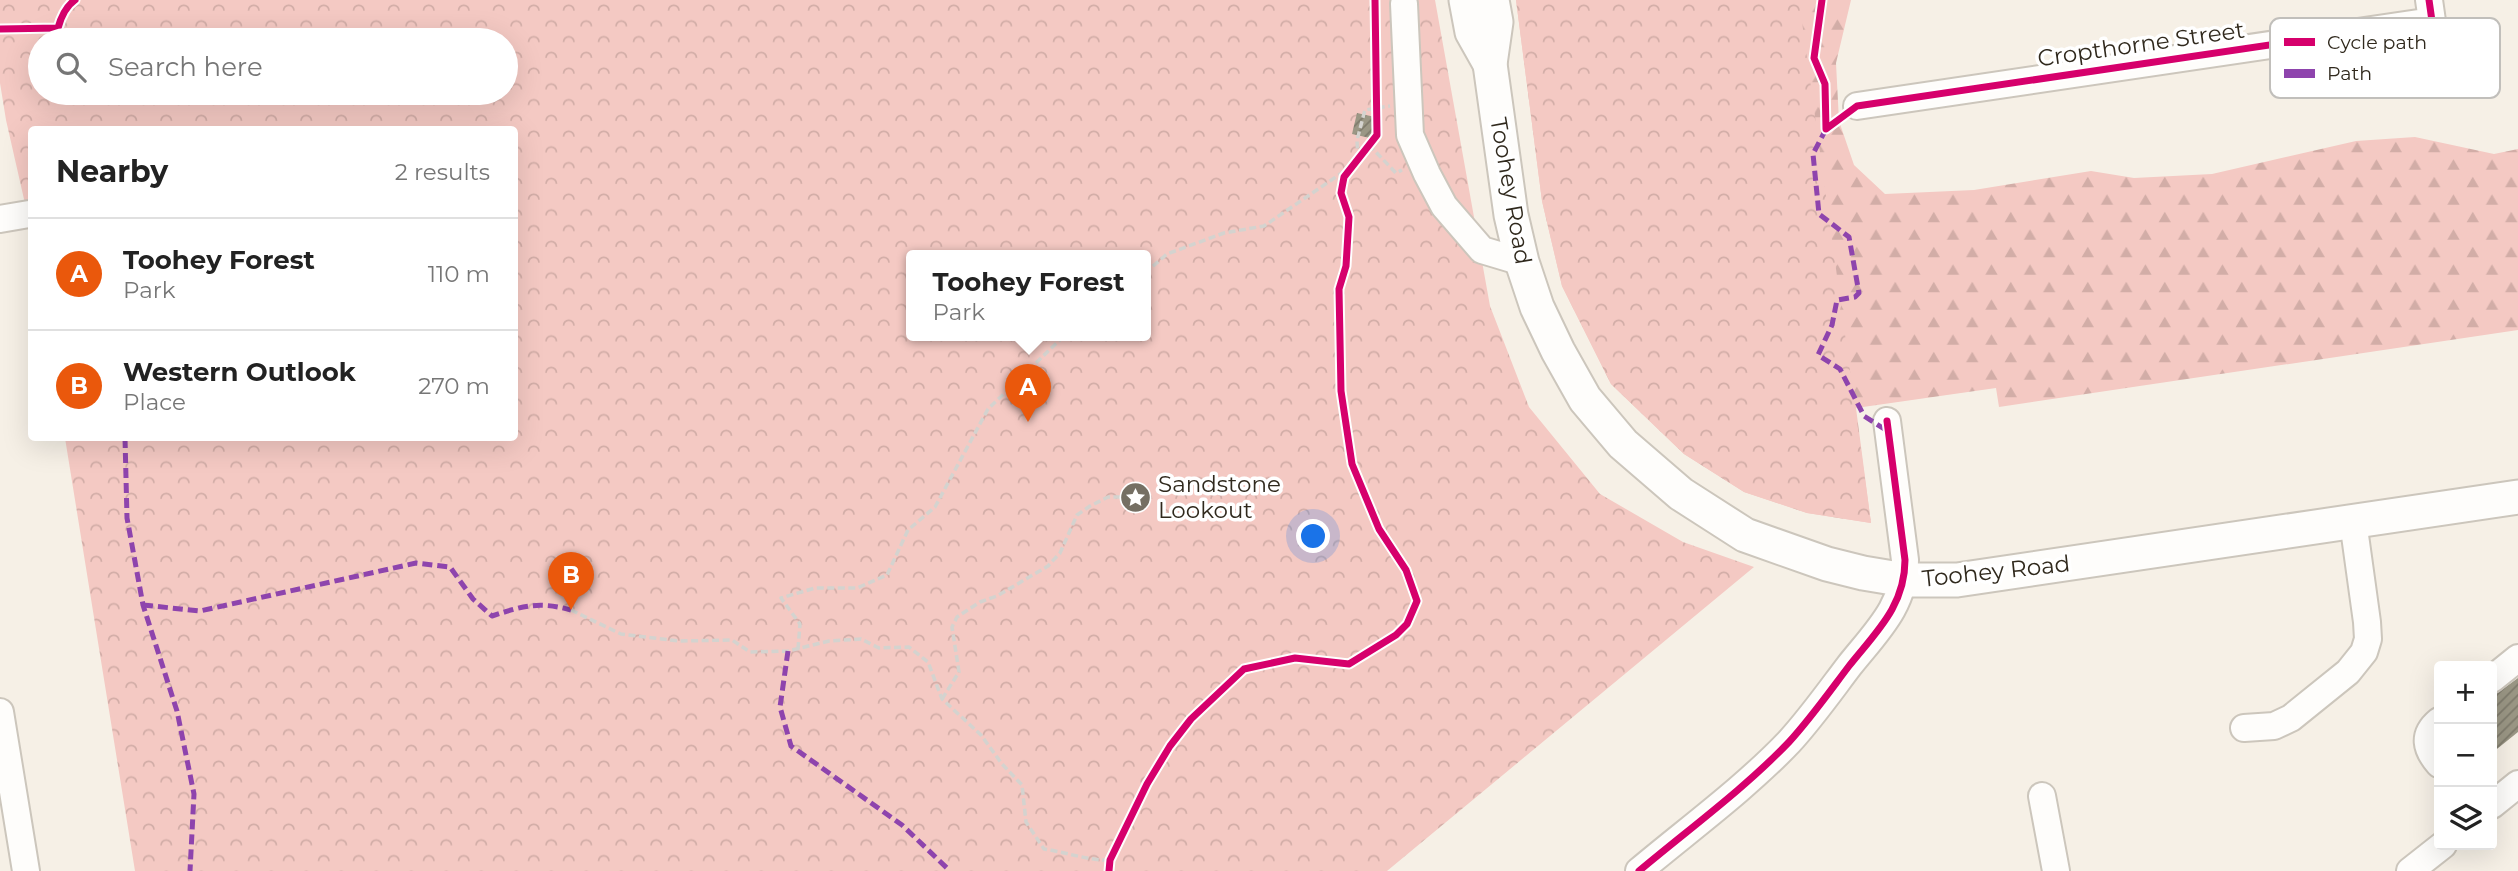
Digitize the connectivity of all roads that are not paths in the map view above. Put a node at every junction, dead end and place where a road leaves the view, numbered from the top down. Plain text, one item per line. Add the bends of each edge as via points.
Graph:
1 (1466, 0) edge
2 (1492, 0) edge
3 (1404, 4) dead end
4 (2430, 10) edge
5 (2382, 18) edge
6 (2270, 37) edge
7 (1490, 64) junction
8 (1857, 106) dead end
9 (28, 214) edge
10 (0, 219) edge
11 (1522, 262) junction
12 (1887, 421) dead end
13 (2518, 497) edge
14 (2353, 521) junction
15 (1905, 580) junction
16 (2518, 659) edge
17 (2497, 675) edge
18 (0, 712) edge
19 (2434, 725) edge
20 (2244, 728) dead end
21 (2434, 758) edge
22 (2518, 783) edge
23 (2042, 796) dead end
24 (2497, 801) edge
25 (2436, 850) edge
26 (26, 871) edge
27 (1639, 871) edge
28 (2056, 871) edge
29 (2410, 871) edge

1 - 7 main road, Toohey Road via 1472,32
2 - 7 main road, Toohey Road via 1496,23
3 - 11 street via 1410,135 1427,174 1444,206 1482,250
4 - 5 street, Cropthorne Street
6 - 8 street, Cropthorne Street
7 - 11 main road, Toohey Road
9 - 10 street
11 - 15 main road, Toohey Road via 1542,318 1585,399 1623,444 1681,494 1745,535 1827,564
12 - 15 street
13 - 14 main road, Toohey Road
14 - 15 main road, Toohey Road via 1996,575
14 - 20 street via 2367,622 2364,652 2348,672 2291,718 2274,726
15 - 27 street via 1882,625 1791,739
16 - 17 street
18 - 26 street
19 - 21 street via 2427,742
22 - 24 street
23 - 28 street
25 - 29 street

